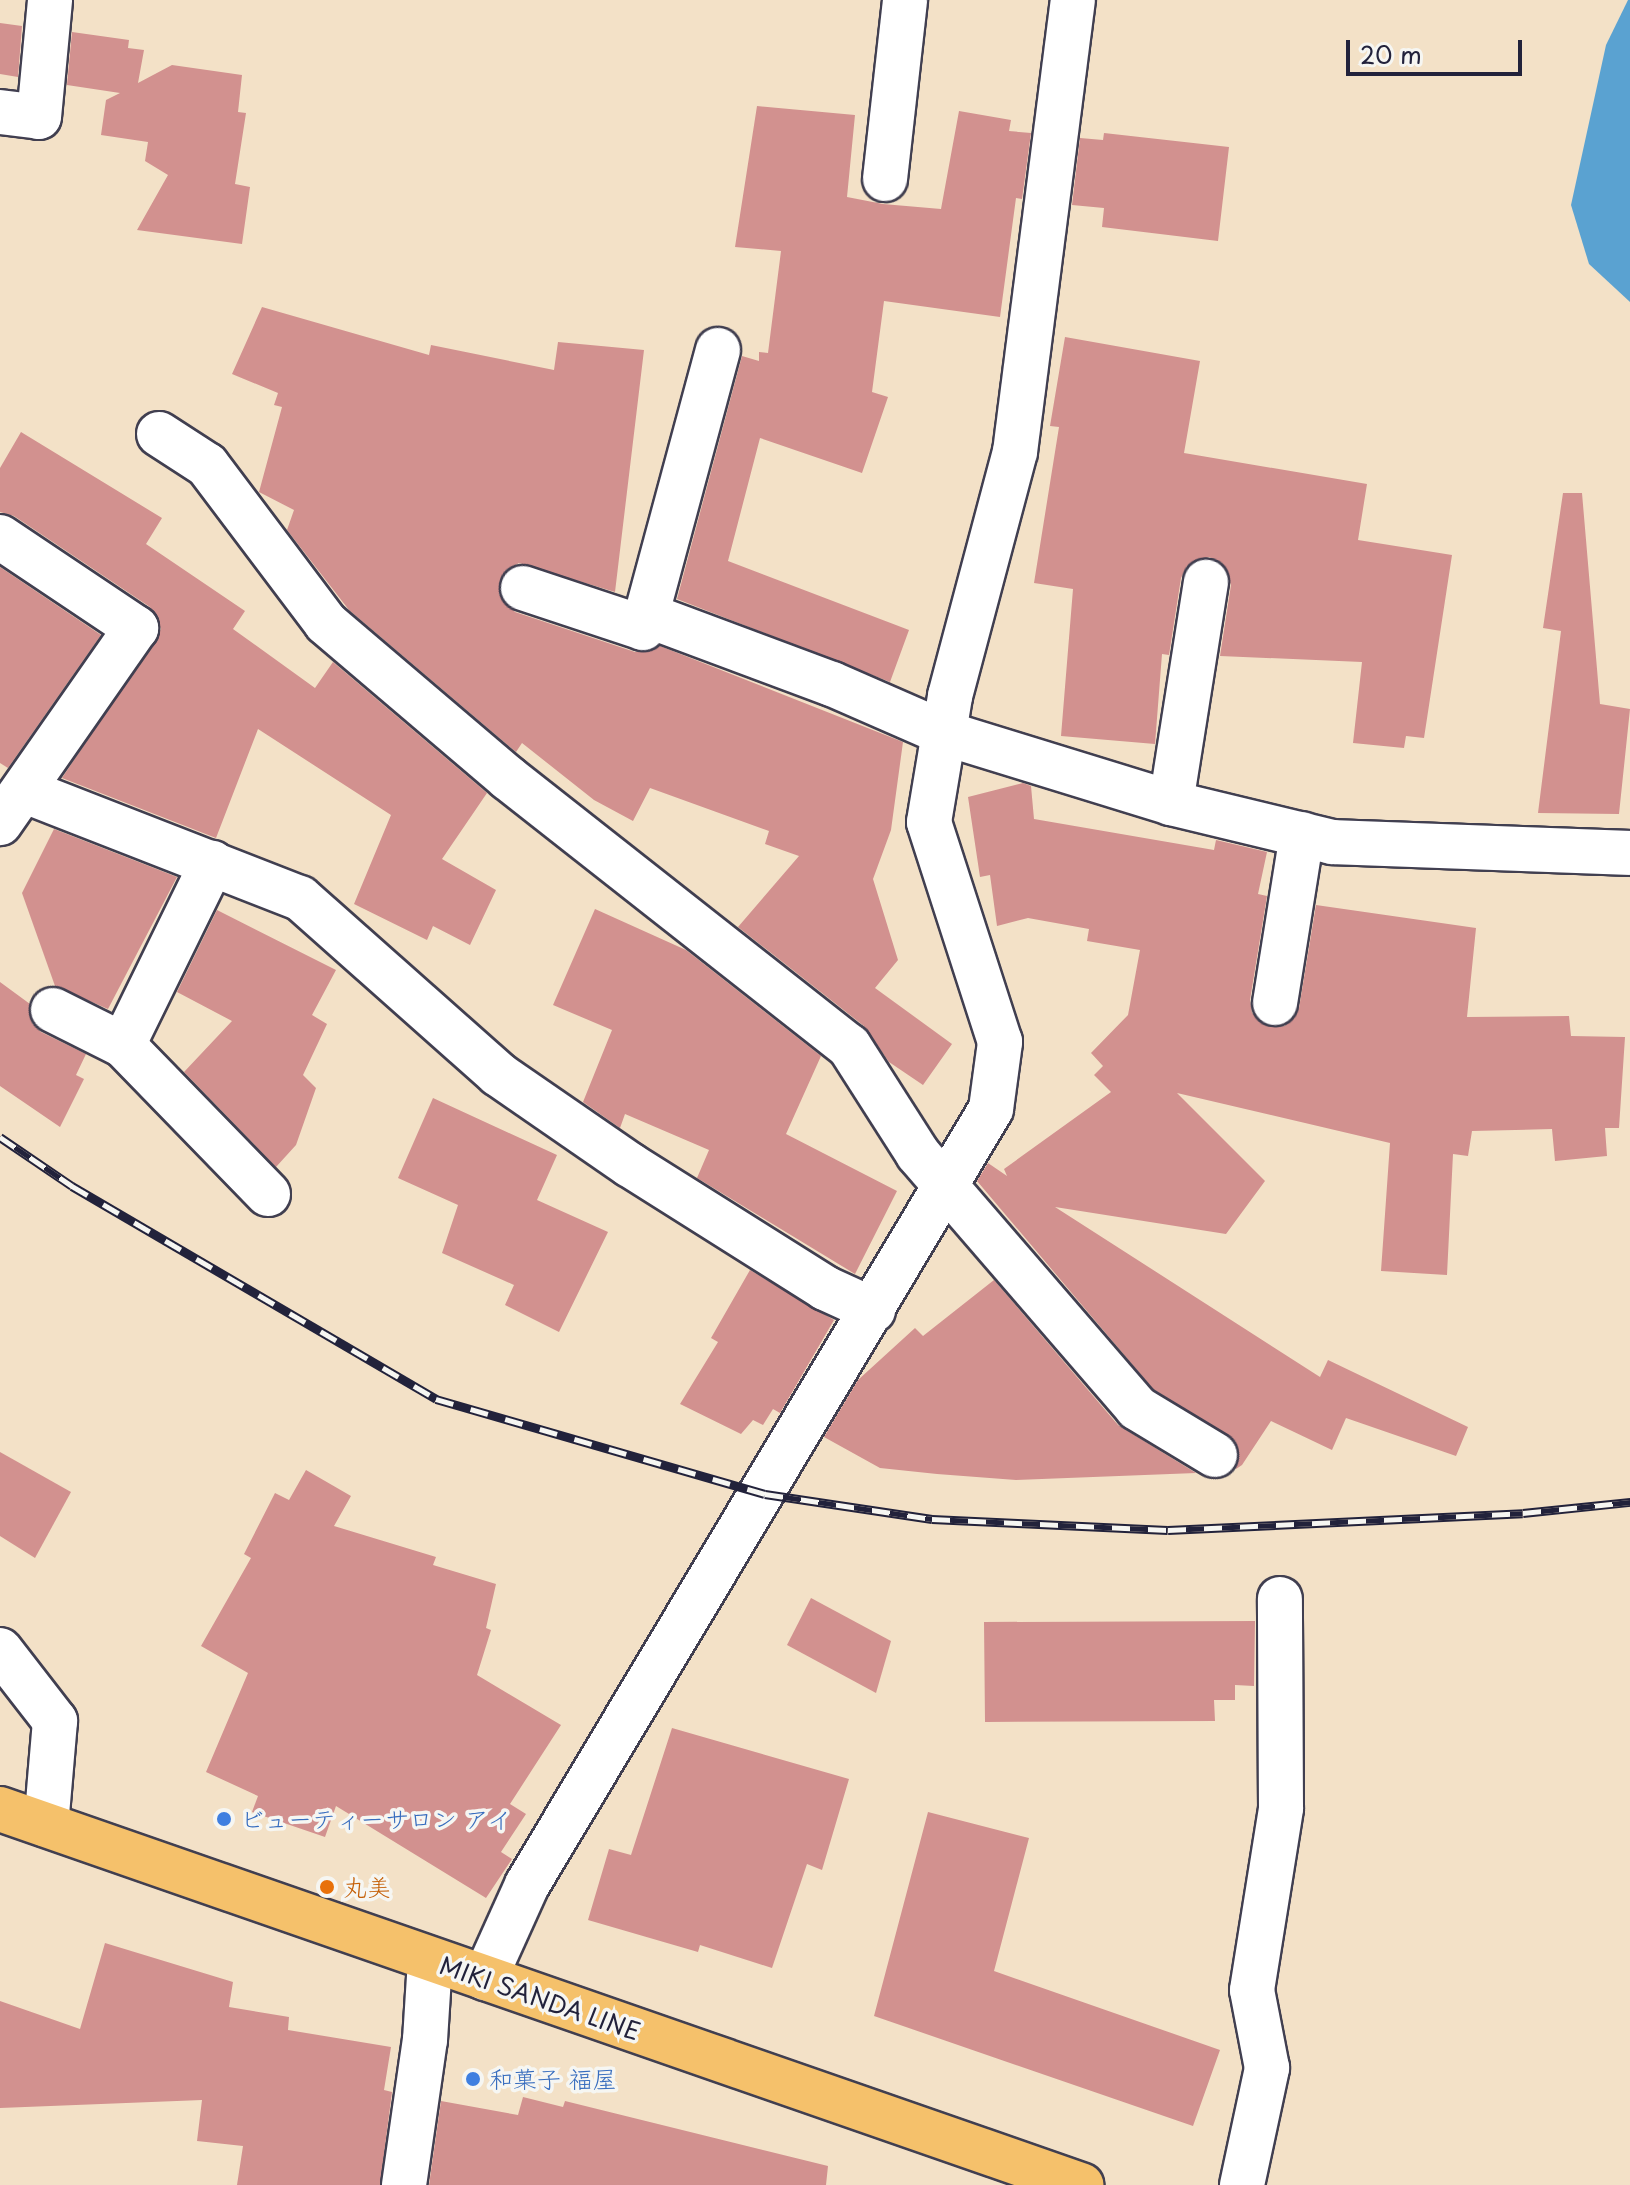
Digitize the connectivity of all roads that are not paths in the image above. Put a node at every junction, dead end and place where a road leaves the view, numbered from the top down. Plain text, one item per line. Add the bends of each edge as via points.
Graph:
1 (50, 0) edge
2 (905, 0) edge
3 (1073, 0) edge
4 (0, 112) edge
5 (885, 179) dead end
6 (718, 350) dead end
7 (159, 434) dead end
8 (0, 537) edge
9 (1206, 582) dead end
10 (523, 588) dead end
11 (647, 615) junction
12 (944, 733) junction
13 (1171, 803) junction
14 (12, 807) edge
15 (1302, 834) junction
16 (1630, 853) edge
17 (212, 863) junction
18 (1275, 1003) dead end
19 (53, 1010) dead end
20 (123, 1045) junction
21 (948, 1184) junction
22 (268, 1194) dead end
23 (873, 1310) junction
24 (1215, 1455) dead end
25 (1280, 1599) dead end
26 (0, 1650) edge
27 (0, 1809) edge
28 (46, 1825) junction
29 (430, 1960) junction
30 (485, 1978) junction
31 (404, 2185) edge
32 (1081, 2185) edge
33 (1242, 2185) edge

1 - 4 street via 39,117
2 - 5 street
3 - 12 street via 1015,452
6 - 11 street
7 - 21 street via 207,465 326,623 508,778 849,1046 918,1154
8 - 14 street via 136,628
9 - 13 street
10 - 11 street via 643,628
11 - 12 street via 832,684
12 - 13 street
12 - 21 street via 929,822 1000,1042 991,1109
13 - 15 street
14 - 17 street
15 - 16 street via 1332,842
15 - 18 street
17 - 20 street
17 - 23 street via 300,898 498,1074 825,1288
19 - 20 street
20 - 22 street
21 - 23 street
21 - 24 street via 1137,1408
23 - 30 street via 527,1885
25 - 33 street via 1281,1808 1252,1990 1267,2068
26 - 28 street via 55,1721
27 - 28 main road, MIKI SANDA LINE
28 - 29 main road, MIKI SANDA LINE
29 - 30 main road, MIKI SANDA LINE
29 - 31 street via 425,2040
30 - 32 main road, MIKI SANDA LINE

